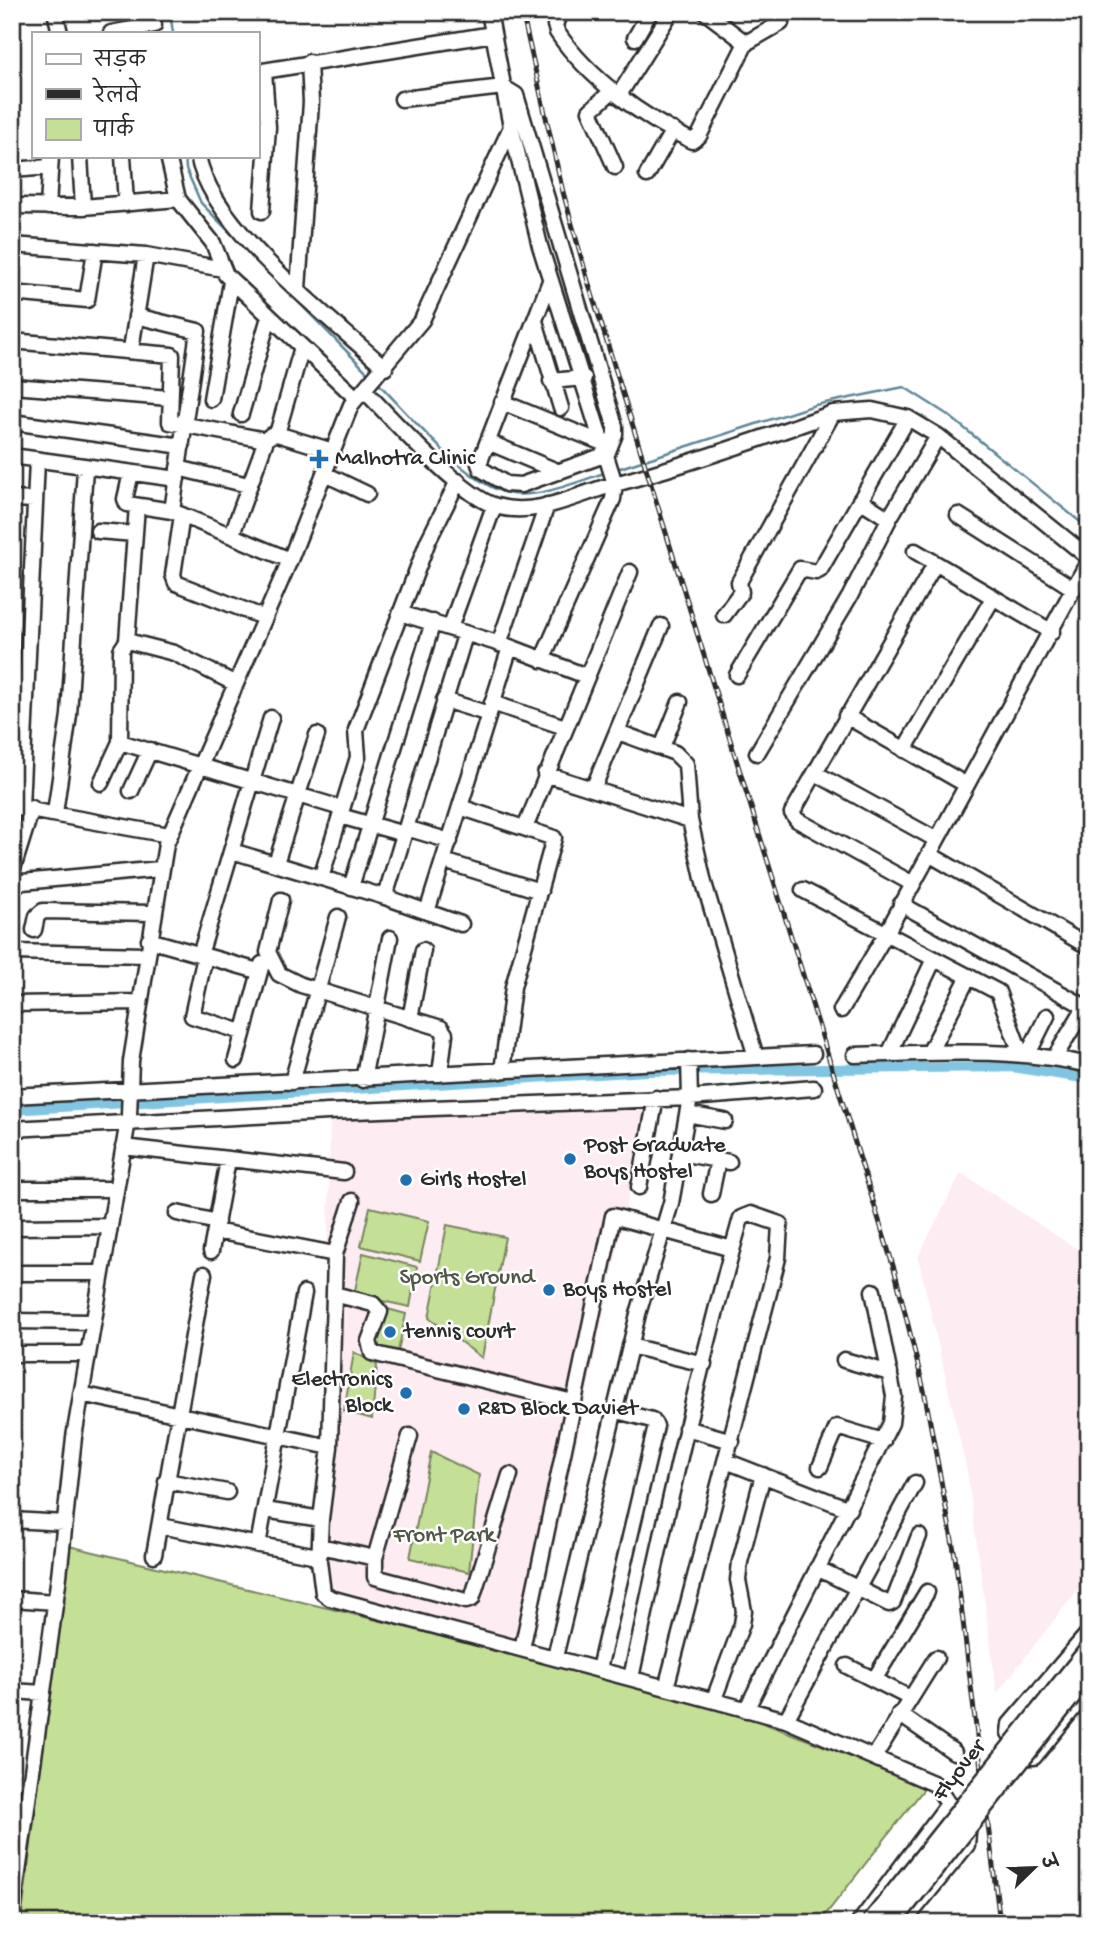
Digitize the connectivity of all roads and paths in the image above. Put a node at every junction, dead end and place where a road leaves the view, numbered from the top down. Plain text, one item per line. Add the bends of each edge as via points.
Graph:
1 (489, 12) edge
2 (561, 12) edge
3 (650, 12) edge
4 (671, 12) edge
5 (705, 12) edge
6 (56, 16) dead end
7 (781, 23) dead end
8 (154, 24) edge
9 (60, 32) edge
10 (116, 32) edge
11 (493, 34) junction
12 (635, 38) dead end
13 (746, 43) junction
14 (309, 62) junction
15 (261, 71) edge
16 (503, 87) junction
17 (615, 93) junction
18 (402, 99) dead end
19 (510, 122) junction
20 (673, 130) junction
21 (80, 158) edge
22 (123, 158) edge
23 (168, 158) edge
24 (199, 158) edge
25 (50, 161) edge
26 (615, 167) dead end
27 (12, 170) edge
28 (647, 175) dead end
29 (178, 199) junction
30 (126, 204) junction
31 (18, 206) dead end
32 (48, 207) junction
33 (83, 207) junction
34 (262, 211) dead end
35 (538, 241) junction
36 (560, 242) junction
37 (12, 245) edge
38 (95, 251) junction
39 (146, 255) junction
40 (227, 276) junction
41 (550, 281) junction
42 (298, 289) junction
43 (12, 293) edge
44 (136, 316) junction
45 (269, 317) junction
46 (535, 321) junction
47 (12, 341) edge
48 (302, 347) junction
49 (131, 349) junction
50 (382, 371) junction
51 (584, 378) junction
52 (551, 381) junction
53 (12, 386) edge
54 (363, 391) junction
55 (170, 398) junction
56 (211, 399) dead end
57 (502, 402) junction
58 (561, 408) dead end
59 (241, 414) dead end
60 (833, 414) junction
61 (908, 418) junction
62 (12, 422) edge
63 (186, 426) junction
64 (938, 436) junction
65 (271, 437) junction
66 (488, 442) junction
67 (182, 446) junction
68 (332, 451) junction
69 (607, 453) junction
70 (12, 456) edge
71 (37, 461) junction
72 (85, 468) junction
73 (559, 472) junction
74 (131, 473) junction
75 (178, 473) junction
76 (325, 474) junction
77 (614, 480) junction
78 (458, 481) junction
79 (248, 485) junction
80 (367, 494) dead end
81 (12, 499) edge
82 (34, 500) junction
83 (860, 500) junction
84 (547, 505) junction
85 (137, 506) junction
86 (494, 506) junction
87 (177, 513) junction
88 (958, 514) dead end
89 (889, 519) junction
90 (98, 531) dead end
91 (135, 534) junction
92 (232, 534) junction
93 (915, 551) dead end
94 (1089, 559) edge
95 (290, 560) junction
96 (935, 564) junction
97 (630, 572) dead end
98 (1074, 589) junction
99 (993, 598) junction
100 (400, 613) junction
101 (724, 615) dead end
102 (265, 618) junction
103 (433, 622) junction
104 (661, 626) dead end
105 (450, 628) junction
106 (1052, 632) junction
107 (465, 635) junction
108 (127, 641) junction
109 (504, 646) junction
110 (542, 660) junction
111 (737, 675) dead end
112 (586, 676) junction
113 (234, 682) junction
114 (444, 700) junction
115 (680, 702) dead end
116 (491, 709) junction
117 (846, 716) junction
118 (271, 718) dead end
119 (565, 727) junction
120 (618, 732) junction
121 (317, 735) dead end
122 (120, 742) junction
123 (662, 747) junction
124 (150, 750) junction
125 (904, 750) junction
126 (757, 753) dead end
127 (198, 764) junction
128 (815, 773) junction
129 (545, 774) junction
130 (252, 779) junction
131 (101, 783) dead end
132 (965, 784) junction
133 (593, 789) junction
134 (131, 790) dead end
135 (298, 794) junction
136 (22, 807) edge
137 (460, 807) junction
138 (341, 812) junction
139 (55, 813) junction
140 (690, 820) junction
141 (371, 826) junction
142 (525, 828) junction
143 (405, 831) junction
144 (18, 835) edge
145 (169, 835) junction
146 (937, 840) junction
147 (450, 841) junction
148 (232, 851) junction
149 (929, 854) junction
150 (444, 861) junction
151 (276, 863) junction
152 (160, 869) junction
153 (12, 872) edge
154 (321, 878) junction
155 (12, 883) edge
156 (913, 884) junction
157 (351, 887) junction
158 (803, 890) dead end
159 (540, 891) junction
160 (384, 897) junction
161 (281, 901) dead end
162 (901, 904) junction
163 (427, 912) junction
164 (152, 913) junction
165 (338, 916) dead end
166 (461, 924) dead end
167 (34, 930) dead end
168 (887, 932) junction
169 (390, 938) dead end
170 (149, 940) junction
171 (1089, 947) edge
172 (423, 950) dead end
173 (12, 952) edge
174 (146, 955) junction
175 (203, 955) junction
176 (269, 958) junction
177 (934, 959) junction
178 (258, 971) junction
179 (969, 976) junction
180 (317, 989) junction
181 (139, 1002) junction
182 (12, 1004) edge
183 (376, 1009) junction
184 (841, 1010) dead end
185 (1047, 1016) dead end
186 (410, 1019) junction
187 (242, 1032) junction
188 (929, 1053) junction
189 (813, 1054) dead end
190 (889, 1054) junction
191 (1025, 1054) junction
192 (855, 1055) dead end
193 (756, 1057) junction
194 (1055, 1057) junction
195 (236, 1060) dead end
196 (689, 1065) junction
197 (1089, 1065) edge
198 (502, 1071) junction
199 (440, 1074) junction
200 (363, 1080) junction
201 (292, 1082) junction
202 (814, 1088) dead end
203 (129, 1093) junction
204 (690, 1093) junction
205 (12, 1096) edge
206 (656, 1098) junction
207 (687, 1114) junction
208 (128, 1119) junction
209 (725, 1121) dead end
210 (12, 1129) edge
211 (123, 1147) junction
212 (680, 1153) junction
213 (228, 1160) junction
214 (344, 1172) dead end
215 (639, 1187) dead end
216 (12, 1189) edge
217 (115, 1189) junction
218 (711, 1194) dead end
219 (352, 1201) dead end
220 (177, 1213) dead end
221 (108, 1226) junction
222 (216, 1226) junction
223 (12, 1227) edge
224 (663, 1228) junction
225 (732, 1250) junction
226 (211, 1251) dead end
227 (335, 1254) junction
228 (12, 1273) edge
229 (101, 1273) junction
230 (204, 1274) dead end
231 (873, 1291) dead end
232 (304, 1293) dead end
233 (334, 1294) junction
234 (12, 1321) edge
235 (93, 1322) junction
236 (630, 1346) junction
237 (12, 1354) edge
238 (88, 1354) junction
239 (844, 1360) dead end
240 (704, 1364) junction
241 (890, 1373) junction
242 (81, 1394) junction
243 (573, 1402) junction
244 (617, 1411) junction
245 (180, 1415) junction
246 (686, 1429) junction
247 (277, 1434) junction
248 (411, 1436) dead end
249 (732, 1441) junction
250 (883, 1441) junction
251 (330, 1447) junction
252 (726, 1461) junction
253 (820, 1467) dead end
254 (510, 1475) dead end
255 (763, 1475) junction
256 (166, 1481) junction
257 (915, 1483) dead end
258 (227, 1492) dead end
259 (849, 1509) junction
260 (265, 1510) junction
261 (321, 1519) junction
262 (12, 1520) edge
263 (65, 1523) junction
264 (160, 1526) junction
265 (919, 1536) dead end
266 (258, 1545) junction
267 (319, 1554) junction
268 (154, 1555) dead end
269 (375, 1558) junction
270 (817, 1568) junction
271 (856, 1589) junction
272 (927, 1592) dead end
273 (12, 1599) edge
274 (56, 1602) junction
275 (1089, 1632) edge
276 (522, 1649) junction
277 (1089, 1650) edge
278 (555, 1657) junction
279 (936, 1658) dead end
280 (847, 1666) dead end
281 (598, 1669) junction
282 (1089, 1673) edge
283 (631, 1678) junction
284 (874, 1680) junction
285 (666, 1688) junction
286 (1089, 1689) edge
287 (12, 1692) edge
288 (43, 1693) junction
289 (910, 1698) junction
290 (714, 1699) junction
291 (747, 1710) junction
292 (899, 1714) junction
293 (786, 1720) junction
294 (954, 1752) dead end
295 (874, 1757) junction
296 (949, 1805) junction
297 (12, 1916) edge
298 (859, 1923) edge
299 (871, 1923) edge
300 (891, 1923) edge
301 (903, 1923) edge

1 - 11 street
2 - 17 street via 555,25 560,37 587,70
3 - 12 street
4 - 17 street
5 - 13 street
6 - 9 street
7 - 13 street
8 - 10 street
11 - 14 street
11 - 16 street
13 - 20 street via 696,139
14 - 15 street
14 - 42 street via 311,102
15 - 34 street via 268,127
16 - 18 street
16 - 19 street
16 - 36 street via 520,102
17 - 20 street
17 - 26 street via 590,111
19 - 35 street
19 - 50 street via 436,294
20 - 28 street
21 - 33 street
22 - 30 street
23 - 29 street
24 - 42 street via 208,189 220,206
25 - 27 street
25 - 32 street
29 - 30 street
29 - 40 street via 213,243
30 - 33 street
31 - 32 street
32 - 33 street
35 - 36 street
35 - 41 street
36 - 69 street via 615,429
37 - 38 street
38 - 39 street
38 - 43 street via 87,300
39 - 40 street
39 - 44 street
40 - 45 street
40 - 56 street
41 - 46 street
41 - 51 street
42 - 50 street
44 - 49 street
44 - 63 street via 198,331
45 - 48 street
45 - 59 street
46 - 52 street
46 - 57 street
47 - 49 street
48 - 54 street
48 - 65 street
49 - 55 street via 174,356
50 - 54 street
51 - 52 street
51 - 69 street
52 - 58 street
53 - 55 street
54 - 68 street
54 - 78 street
55 - 63 street via 169,420
57 - 66 street
57 - 69 street
60 - 61 street via 872,410
60 - 77 street via 650,477
60 - 101 street via 738,582 741,592
61 - 64 street
61 - 83 street
62 - 67 street
63 - 65 street
63 - 67 street
64 - 89 street
64 - 94 street
65 - 68 street
65 - 79 street
66 - 73 street
66 - 73 street via 480,467 506,484 521,485
67 - 75 street
68 - 76 street
69 - 73 street
69 - 77 street
70 - 71 street
71 - 72 street
71 - 82 street
72 - 74 street
72 - 139 street via 69,715
74 - 75 street
74 - 85 street via 126,502
75 - 79 street
75 - 87 street
76 - 80 street
76 - 95 street
77 - 84 street
77 - 110 street via 613,499
78 - 86 street
78 - 100 street
79 - 92 street
81 - 82 street
82 - 136 street
83 - 89 street
83 - 111 street via 820,570 800,569
84 - 86 street
84 - 109 street
85 - 87 street
85 - 91 street
86 - 105 street
87 - 92 street
87 - 102 street via 176,583
88 - 98 street
89 - 126 street via 850,596
90 - 91 street
91 - 108 street
92 - 95 street
93 - 96 street
94 - 98 street
95 - 102 street
96 - 99 street
96 - 117 street
97 - 112 street
98 - 106 street
99 - 106 street
99 - 125 street
100 - 103 street
100 - 138 street via 356,730 358,757
102 - 113 street
103 - 105 street
103 - 141 street
104 - 120 street
105 - 107 street
106 - 132 street
107 - 109 street
107 - 114 street
108 - 113 street via 174,653
108 - 122 street via 121,650
109 - 110 street
109 - 116 street
110 - 112 street
112 - 119 street
113 - 127 street
114 - 116 street
114 - 143 street
115 - 123 street
116 - 119 street
116 - 137 street
117 - 125 street
117 - 128 street
118 - 130 street
119 - 129 street
120 - 123 street
120 - 133 street
121 - 135 street
122 - 124 street
122 - 131 street
123 - 140 street via 686,764
124 - 127 street
124 - 134 street
125 - 132 street
127 - 130 street
127 - 145 street
128 - 146 street
128 - 156 street via 792,810 793,816
129 - 133 street
129 - 142 street
130 - 135 street
130 - 148 street
132 - 146 street
133 - 140 street
135 - 138 street
135 - 151 street
136 - 139 street
136 - 144 street
137 - 142 street
137 - 147 street
138 - 141 street
138 - 154 street
139 - 145 street
140 - 193 street
141 - 143 street
141 - 157 street
142 - 159 street via 554,838
143 - 147 street
143 - 160 street
144 - 153 street
145 - 152 street
146 - 149 street
147 - 150 street
148 - 151 street
148 - 175 street
149 - 156 street
149 - 171 street
150 - 159 street
150 - 163 street
151 - 154 street
152 - 155 street
152 - 164 street
154 - 157 street
156 - 162 street
157 - 160 street
158 - 168 street
159 - 198 street via 513,986
160 - 163 street
161 - 176 street
162 - 168 street
162 - 194 street via 1082,1005
163 - 166 street
164 - 167 street via 43,911
164 - 170 street
165 - 180 street
168 - 177 street
168 - 184 street
169 - 183 street
170 - 174 street
170 - 175 street
172 - 186 street
173 - 174 street
174 - 181 street
175 - 178 street
175 - 187 street via 192,1016
176 - 178 street
176 - 180 street via 286,979
177 - 179 street
177 - 190 street
178 - 187 street
179 - 188 street
179 - 191 street via 998,992
180 - 183 street
180 - 201 street
181 - 182 street
181 - 203 street
183 - 186 street
183 - 200 street
185 - 191 street
186 - 199 street via 444,1030
187 - 195 street
188 - 190 street
188 - 191 street
189 - 193 street
190 - 192 street
191 - 194 street
193 - 196 street
194 - 197 street
196 - 198 street
196 - 204 street
198 - 199 street
199 - 200 street
200 - 201 street
201 - 203 street
202 - 204 street
203 - 205 street
203 - 208 street
204 - 206 street
204 - 207 street
206 - 208 street
206 - 215 street
207 - 209 street
207 - 212 street
208 - 210 street
208 - 211 street
211 - 213 street
211 - 217 street
212 - 218 street via 724,1161
212 - 224 street
213 - 214 street
213 - 222 street
216 - 217 street
217 - 221 street
219 - 227 street
220 - 222 street
221 - 223 street
221 - 229 street
222 - 226 street
222 - 227 street
224 - 225 street
224 - 236 street
224 - 243 street via 613,1216
225 - 240 street
225 - 249 street via 743,1216 751,1214 780,1224 778,1258
227 - 233 street
228 - 229 street
229 - 235 street
230 - 245 street
231 - 241 street
232 - 247 street
233 - 243 street via 373,1304 380,1312 369,1341 372,1353
233 - 251 street
234 - 235 street
235 - 238 street
236 - 240 street
236 - 244 street
237 - 238 street
238 - 242 street
239 - 241 street
240 - 246 street
241 - 250 street via 894,1410
242 - 245 street
242 - 263 street
243 - 276 street
244 - 278 street
244 - 281 street via 652,1420 656,1426
245 - 247 street
245 - 256 street
246 - 249 street
246 - 283 street
247 - 251 street
247 - 260 street
248 - 269 street
249 - 252 street
250 - 253 street via 837,1427
250 - 259 street
251 - 261 street
252 - 255 street
252 - 285 street
254 - 269 street via 472,1599 375,1577
255 - 259 street
255 - 290 street via 740,1562 743,1625
256 - 258 street
256 - 264 street
257 - 271 street
259 - 270 street
260 - 261 street
260 - 266 street
261 - 267 street
262 - 263 street
263 - 274 street
264 - 266 street
264 - 268 street
265 - 271 street via 891,1603
266 - 267 street
267 - 269 street
267 - 276 street via 320,1585 330,1598
270 - 271 street
270 - 291 street
271 - 293 street
272 - 284 street
273 - 274 street
274 - 288 street
275 - 286 street via 1010,1724 1009,1733 1034,1757
276 - 278 street
277 - 299 main road, Flyover, bridge
278 - 281 street
279 - 289 street
280 - 284 street
281 - 283 street
282 - 300 main road, Flyover, bridge
283 - 285 street
284 - 289 street
285 - 290 street
287 - 288 street
288 - 297 street
289 - 292 street
290 - 291 street
291 - 293 street
292 - 294 street
292 - 295 street
293 - 295 street
295 - 296 street via 936,1784
296 - 298 street
296 - 301 street via 968,1834 967,1845

